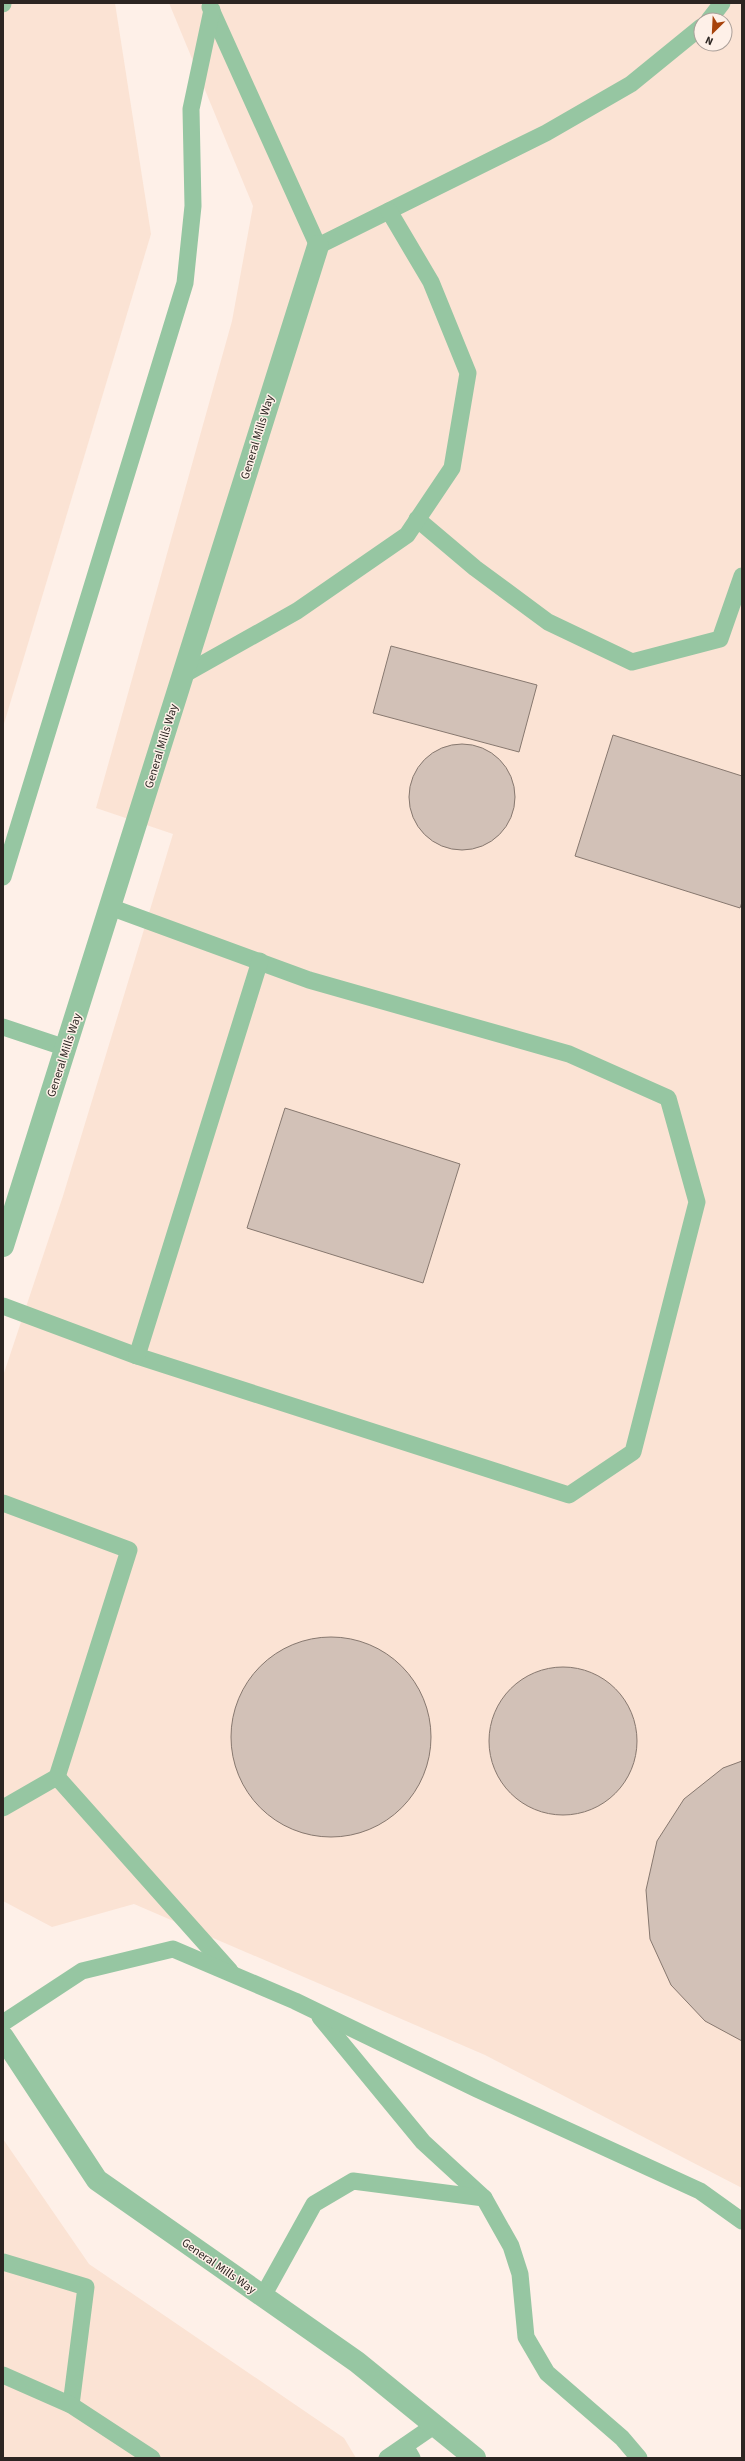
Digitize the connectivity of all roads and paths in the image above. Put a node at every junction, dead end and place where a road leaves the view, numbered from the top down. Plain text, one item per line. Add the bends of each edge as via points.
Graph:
1 (722, 3) edge
2 (210, 7) edge
3 (715, 12) edge
4 (693, 34) edge
5 (389, 211) junction
6 (318, 246) junction
7 (418, 519) junction
8 (742, 576) edge
9 (183, 675) junction
10 (3, 877) edge
11 (110, 907) junction
12 (260, 961) junction
13 (3, 1027) edge
14 (66, 1048) junction
15 (3, 1246) edge
16 (3, 1306) edge
17 (136, 1356) junction
18 (3, 1503) edge
19 (57, 1777) junction
20 (3, 1808) edge
21 (234, 1975) junction
22 (317, 2013) junction
23 (3, 2023) edge
24 (3, 2037) edge
25 (484, 2198) junction
26 (742, 2221) edge
27 (3, 2262) edge
28 (263, 2296) junction
29 (3, 2375) edge
30 (71, 2405) junction
31 (435, 2425) junction
32 (408, 2452) edge
33 (152, 2458) edge
34 (387, 2458) edge
35 (476, 2458) edge
36 (639, 2458) edge

1 - 3 lane
2 - 6 lane
2 - 10 lane via 191,109 193,206 185,283
4 - 5 lane via 632,84 546,133
5 - 6 lane
5 - 7 lane via 431,282 468,373 452,468
6 - 9 street, General Mills Way
7 - 8 lane via 475,568 548,622 632,662 720,639
7 - 9 lane via 406,535 297,610
9 - 11 street, General Mills Way
11 - 12 lane
11 - 14 street, General Mills Way
12 - 17 lane
12 - 17 lane via 309,980 569,1054 668,1098 697,1202 633,1452 569,1495
13 - 14 lane
14 - 15 street, General Mills Way
16 - 17 lane
18 - 19 lane via 129,1550
19 - 20 lane
19 - 21 lane
21 - 22 lane
21 - 23 lane via 173,1949 82,1971
22 - 25 lane via 423,2142
22 - 26 lane via 700,2190
24 - 28 street, General Mills Way via 97,2180
25 - 28 lane via 353,2181 314,2204
25 - 36 lane via 511,2246 520,2274 526,2337 547,2373 622,2438
27 - 30 lane via 86,2287
28 - 31 street, General Mills Way via 357,2362
29 - 30 lane
30 - 33 lane
31 - 32 lane
31 - 35 street, General Mills Way
32 - 34 lane

